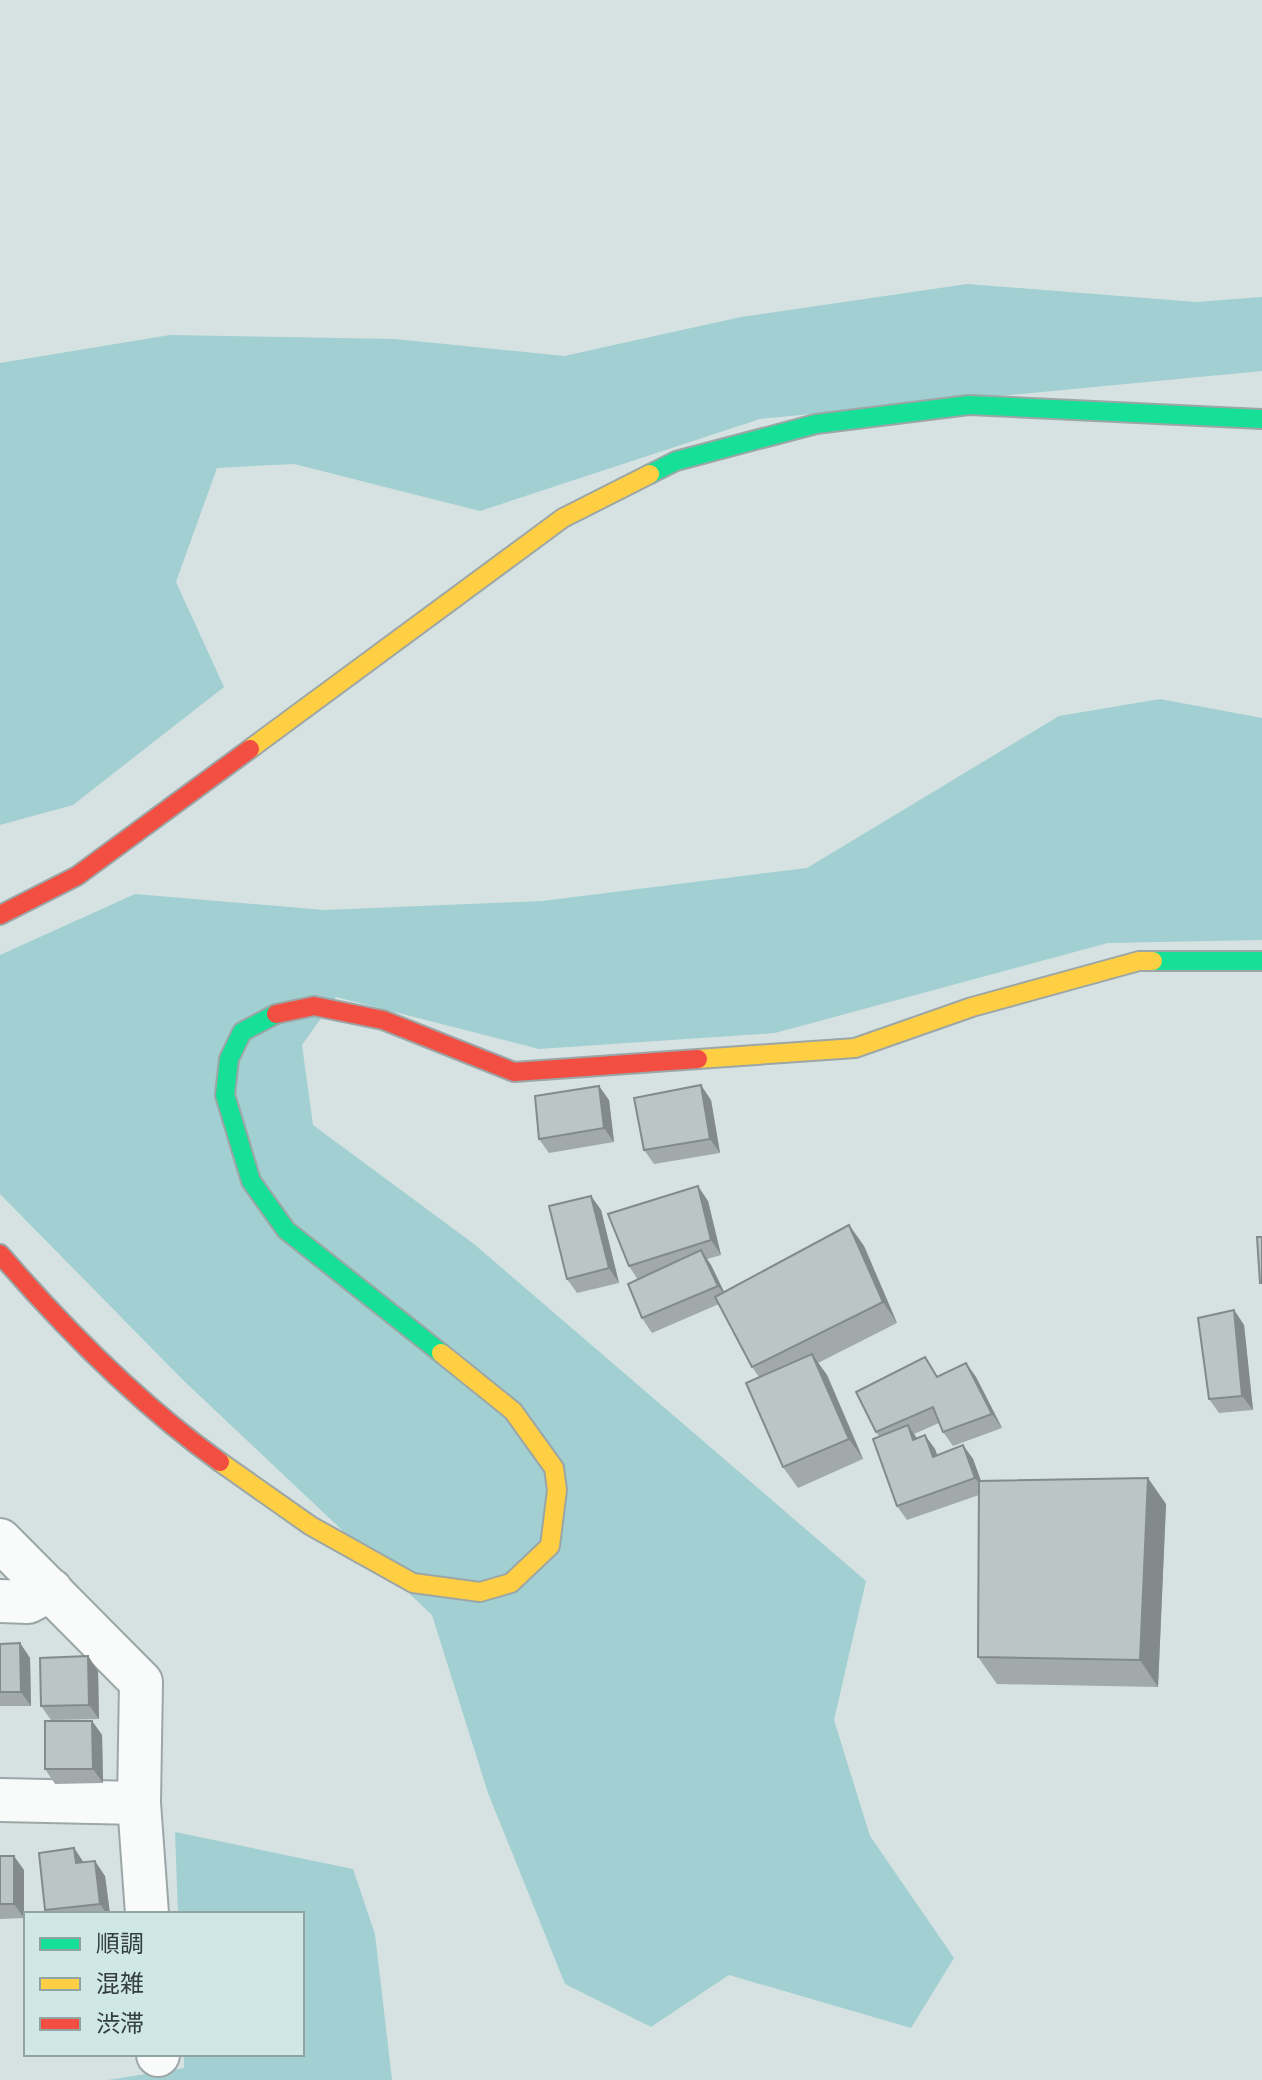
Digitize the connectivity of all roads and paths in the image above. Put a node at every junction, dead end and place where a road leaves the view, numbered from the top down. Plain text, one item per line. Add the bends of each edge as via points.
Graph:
1 (1262, 419) edge
2 (0, 915) edge
3 (1262, 961) edge
4 (0, 1254) edge
5 (0, 1540) edge
6 (51, 1590) junction
7 (0, 1601) edge
8 (0, 1800) edge
9 (139, 1803) junction
10 (147, 1912) edge

1 - 2 street via 969,405 816,424 676,461 563,518 77,876
3 - 4 street via 1139,961 972,1007 855,1048 732,1057 514,1072 383,1020 314,1006 270,1015 242,1032 229,1059 225,1095 251,1181 286,1230 513,1411 554,1468 557,1490 550,1546 511,1583 480,1592 413,1583 311,1526 196,1445 94,1354
5 - 6 street
6 - 7 street via 28,1602
6 - 9 street via 141,1682
8 - 9 street
9 - 10 street

